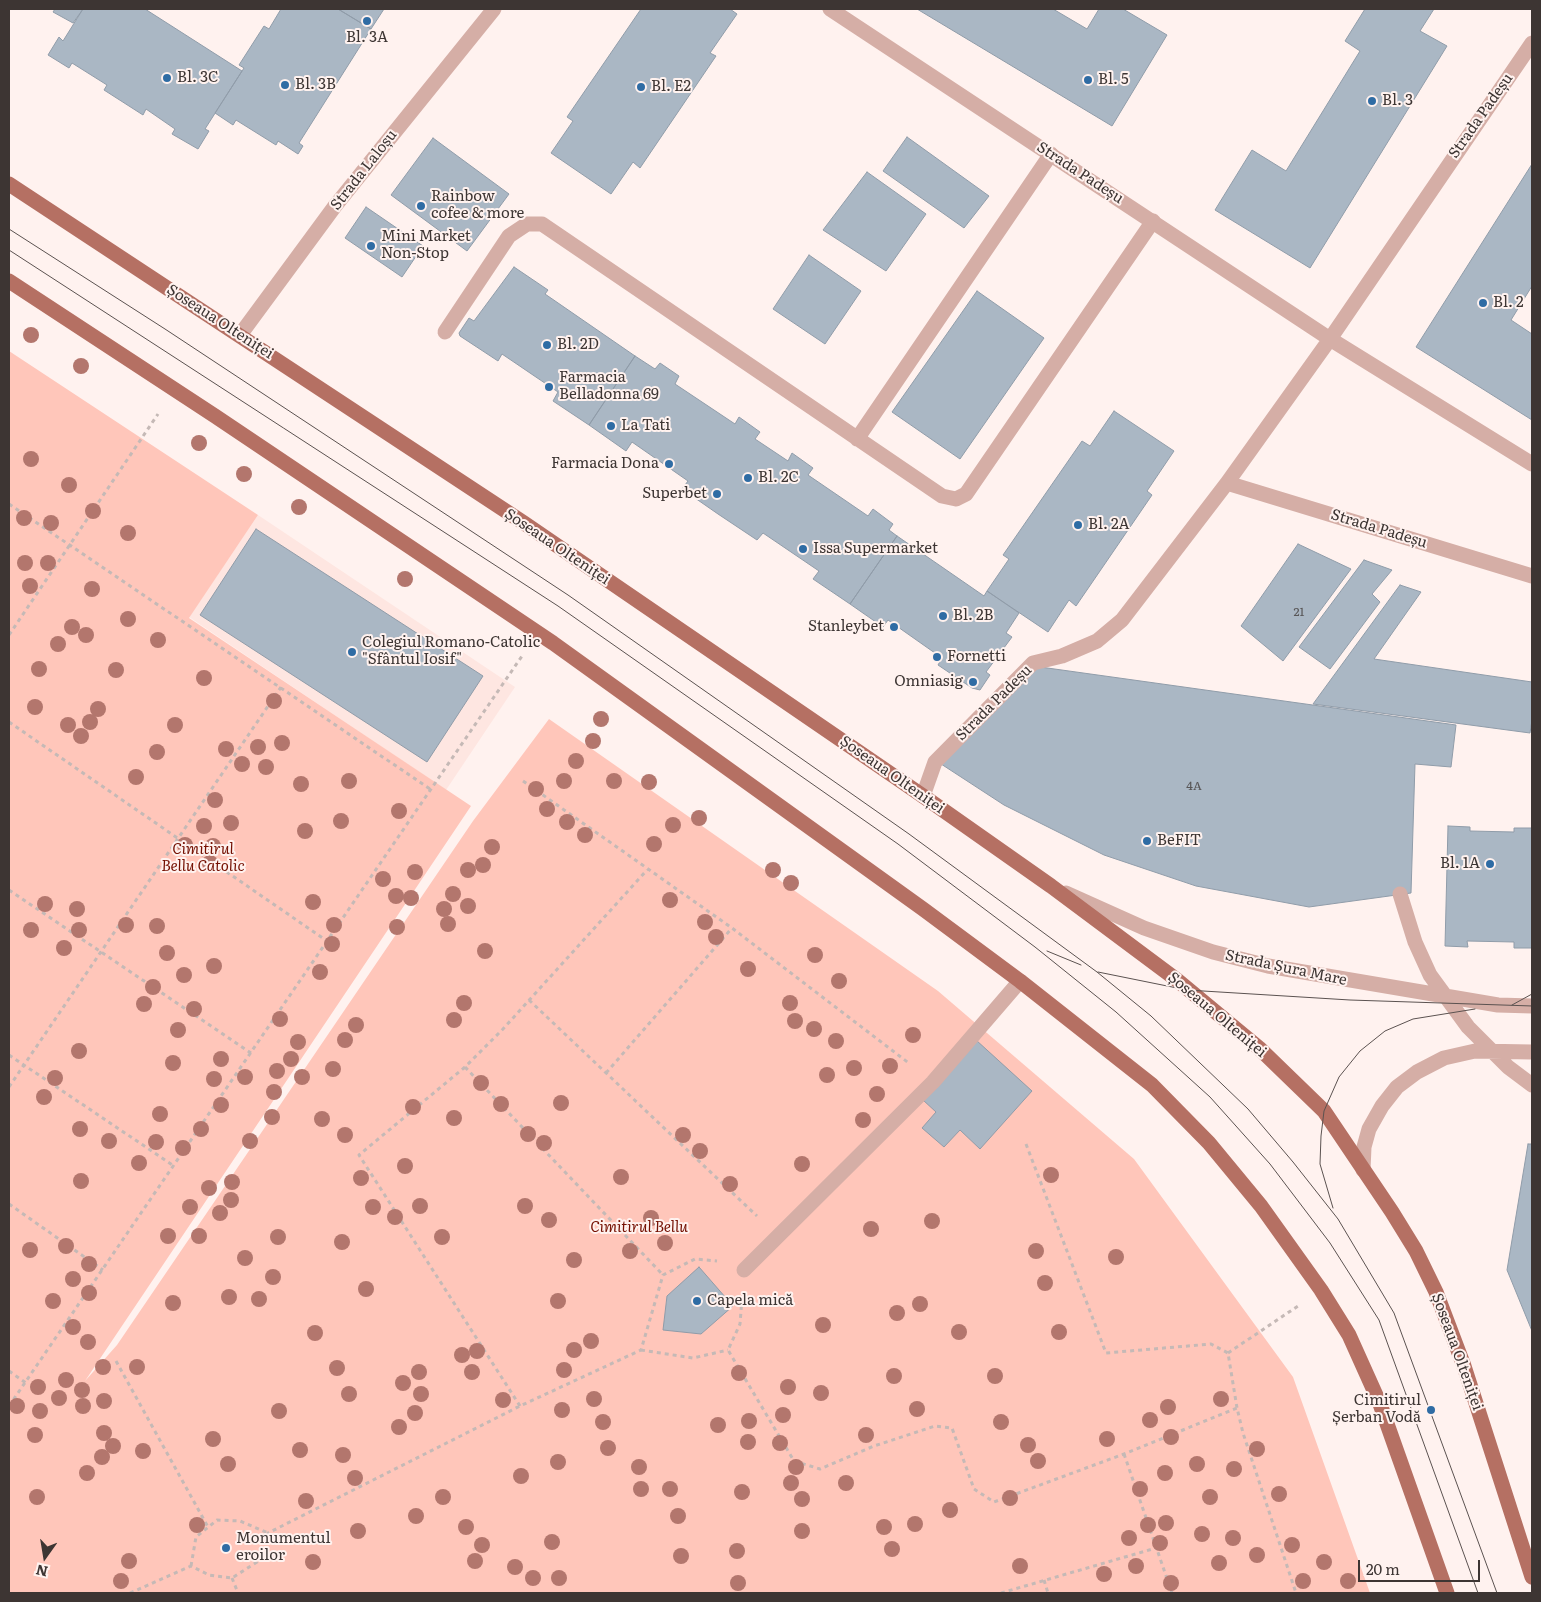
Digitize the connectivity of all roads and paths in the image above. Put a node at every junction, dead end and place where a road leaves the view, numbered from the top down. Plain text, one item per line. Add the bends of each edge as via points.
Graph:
1 (494, 9) edge
2 (830, 9) edge
3 (1532, 43) edge
4 (1051, 154) junction
5 (9, 184) edge
6 (1153, 221) junction
7 (9, 281) edge
8 (445, 332) dead end
9 (240, 335) junction
10 (1330, 339) junction
11 (164, 406) dead end
12 (857, 439) junction
13 (1532, 464) edge
14 (1227, 483) junction
15 (9, 504) edge
16 (70, 544) junction
17 (1532, 576) edge
18 (537, 634) junction
19 (9, 635) edge
20 (281, 687) junction
21 (9, 722) edge
22 (523, 781) dead end
23 (430, 789) dead end
24 (923, 796) junction
25 (178, 838) junction
26 (647, 870) junction
27 (1052, 886) junction
28 (9, 890) edge
29 (1400, 894) dead end
30 (732, 928) junction
31 (327, 941) junction
32 (101, 952) junction
33 (1020, 981) junction
34 (528, 1000) junction
35 (1532, 1006) edge
36 (1532, 1052) edge
37 (251, 1053) junction
38 (9, 1054) edge
39 (24, 1065) junction
40 (465, 1067) junction
41 (606, 1073) junction
42 (933, 1082) junction
43 (1532, 1085) edge
44 (9, 1087) edge
45 (1026, 1144) dead end
46 (174, 1166) junction
47 (1363, 1170) junction
48 (9, 1204) edge
49 (779, 1237) junction
50 (103, 1270) junction
51 (744, 1270) junction
52 (663, 1275) junction
53 (1321, 1290) junction
54 (641, 1350) junction
55 (728, 1350) junction
56 (1228, 1353) junction
57 (116, 1360) dead end
58 (9, 1371) edge
59 (26, 1383) junction
60 (9, 1406) edge
61 (520, 1406) junction
62 (1237, 1408) junction
63 (1124, 1454) junction
64 (208, 1527) junction
65 (268, 1533) junction
66 (1156, 1548) junction
67 (192, 1566) junction
68 (1532, 1577) edge
69 (232, 1578) junction
70 (1044, 1580) junction
71 (130, 1593) edge
72 (238, 1593) edge
73 (1001, 1593) edge
74 (1048, 1593) edge
75 (1172, 1593) edge
76 (1296, 1593) edge
77 (1447, 1593) edge

1 - 9 street, Strada Laloșu via 330,213
2 - 4 street, Strada Padeșu
3 - 10 street, Strada Padeșu
4 - 6 street, Strada Padeșu
4 - 12 street
5 - 9 main road, Șoseaua Olteniței
6 - 10 street, Strada Padeșu
6 - 12 street via 966,494 956,499 942,496
7 - 18 main road
8 - 12 street via 509,236 527,224 542,224
9 - 24 main road, Șoseaua Olteniței
10 - 13 street, Strada Padeșu
10 - 14 street, Strada Padeșu
11 - 16 path
14 - 17 street, Strada Padeșu
14 - 24 street, Strada Padeșu via 1122,620 1097,640 1062,656 1034,663 935,762
15 - 16 path
16 - 19 path
16 - 20 path
18 - 31 path
18 - 33 main road
20 - 23 path
20 - 25 path
21 - 25 path
22 - 26 path
24 - 27 main road, Șoseaua Olteniței
25 - 31 path
25 - 32 path
26 - 30 path
26 - 34 path
27 - 35 street, Strada Șura Mare via 1144,928 1212,952 1268,966 1498,1005
27 - 47 main road, Șoseaua Olteniței via 1177,980 1258,1048 1324,1111
28 - 32 path
29 - 43 street via 1415,942 1430,975 1468,1027
30 - 41 path
30 - 42 path
31 - 37 path
32 - 37 path
32 - 39 path
33 - 42 street
33 - 53 main road via 1152,1085 1209,1143 1261,1206
34 - 40 path
34 - 41 path
36 - 47 street via 1475,1051 1444,1058 1417,1072 1397,1087 1382,1106 1369,1130
37 - 46 path
38 - 39 path
39 - 44 path
39 - 46 path
40 - 52 path
40 - 61 path via 360,1155
41 - 49 path
42 - 49 street
45 - 56 path via 1106,1353 1211,1344
46 - 50 path
47 - 68 main road, Șoseaua Olteniței via 1411,1244 1436,1292 1464,1366
48 - 50 path
49 - 51 street
50 - 59 path
51 - 52 path via 719,1261 695,1259
51 - 55 path via 740,1324
52 - 54 path
53 - 56 path
53 - 77 main road via 1348,1335 1380,1404
54 - 55 path via 693,1358
54 - 61 path
55 - 63 path via 794,1461 820,1468 935,1426 952,1428 974,1489 994,1502
56 - 62 path
57 - 64 path
58 - 59 path
59 - 60 path
61 - 65 path
62 - 63 path
62 - 76 path
63 - 66 path
64 - 65 path via 217,1520 240,1521
64 - 67 path via 196,1537
65 - 69 path via 257,1562
66 - 70 path
66 - 75 path
67 - 69 path via 209,1575
67 - 71 path
69 - 72 path
70 - 73 path
70 - 74 path

